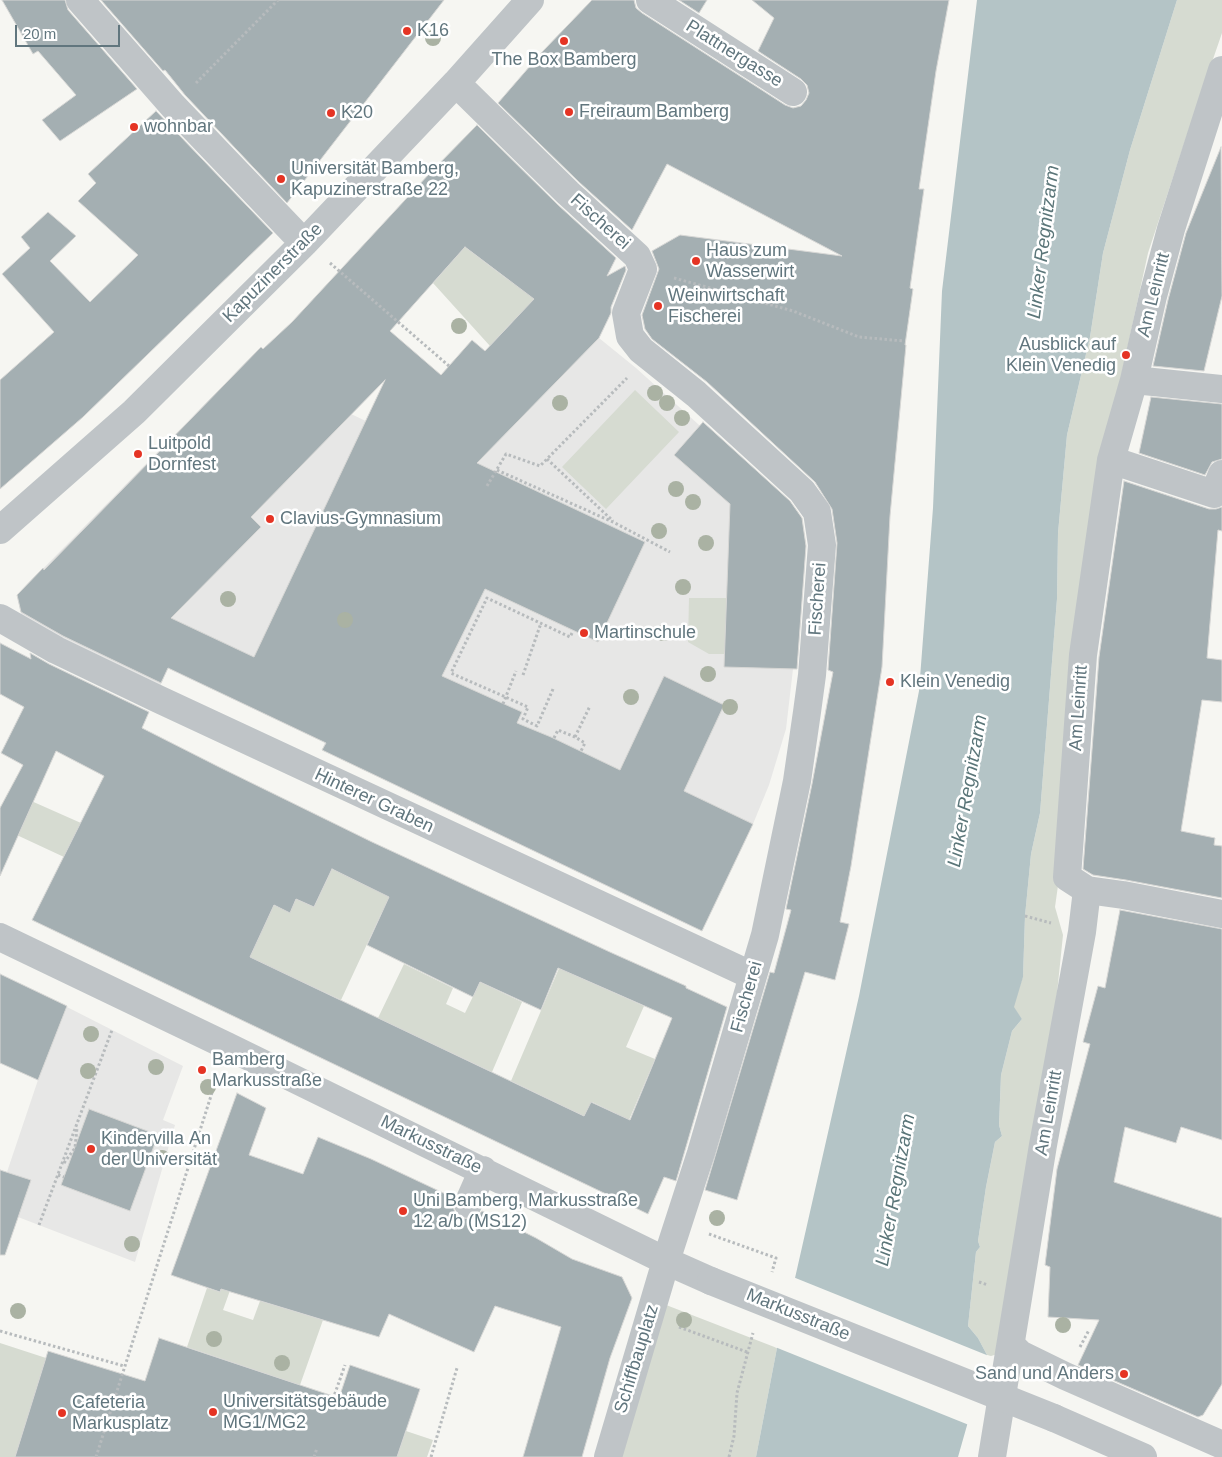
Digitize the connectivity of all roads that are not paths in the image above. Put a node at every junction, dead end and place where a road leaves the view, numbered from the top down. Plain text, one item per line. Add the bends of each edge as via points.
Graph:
1 (80, 0) edge
2 (530, 0) edge
3 (650, 0) edge
4 (1222, 70) edge
5 (456, 83) junction
6 (793, 92) dead end
7 (304, 243) junction
8 (1134, 380) junction
9 (1222, 389) edge
10 (1111, 460) junction
11 (1222, 474) edge
12 (0, 530) edge
13 (0, 618) edge
14 (1087, 890) junction
15 (1222, 914) edge
16 (0, 937) edge
17 (753, 976) junction
18 (483, 1170) junction
19 (468, 1204) dead end
20 (666, 1260) junction
21 (1011, 1345) junction
22 (1219, 1447) edge
23 (608, 1457) edge
24 (992, 1457) edge
25 (1143, 1457) edge

1 - 7 street via 173,106
2 - 5 street, Kapuzinerstraße
3 - 6 street, Plattnergasse
4 - 8 street, Am Leinritt via 1171,230
5 - 7 street, Kapuzinerstraße
5 - 17 street, Fischerei via 637,256 642,269 626,313 630,336 641,350 696,394 802,491 817,512 822,545 810,694 778,876
7 - 12 street, Kapuzinerstraße via 134,412
8 - 9 street
8 - 10 street, Am Leinritt
10 - 11 street via 1214,494
10 - 14 street, Am Leinritt via 1084,655 1066,877
13 - 17 street, Hinterer Graben via 56,650 156,698
14 - 15 street
14 - 21 street, Am Leinritt
16 - 18 street, Markusstraße
17 - 20 street, Fischerei
18 - 19 street
18 - 20 street, Markusstraße
20 - 23 street, Schiffbauplatz
20 - 25 street, Markusstraße, bridge
21 - 22 street via 1020,1354
21 - 24 street, Am Leinritt

